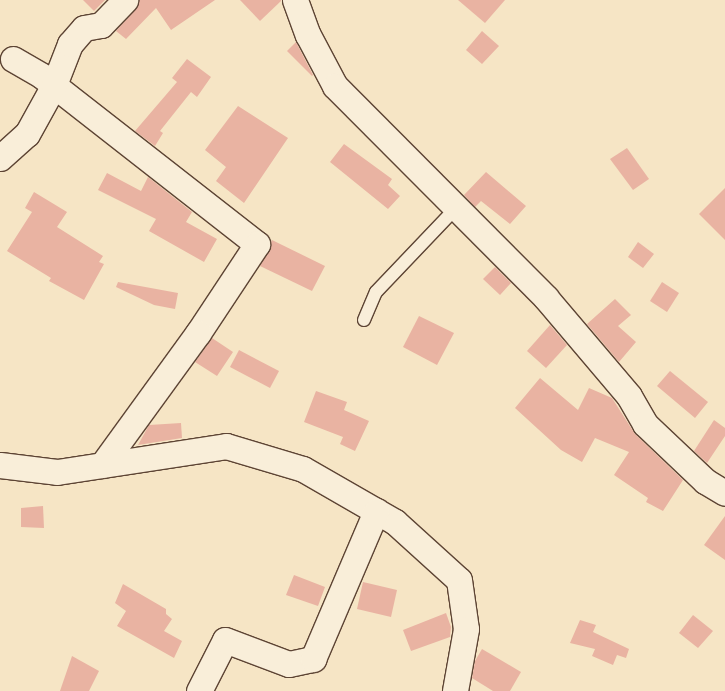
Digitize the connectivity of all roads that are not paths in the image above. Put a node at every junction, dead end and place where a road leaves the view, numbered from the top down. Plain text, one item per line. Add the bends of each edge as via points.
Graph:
1 (124, 0) edge
2 (295, 0) edge
3 (13, 59) dead end
4 (54, 85) junction
5 (0, 158) edge
6 (456, 208) junction
7 (364, 320) dead end
8 (0, 465) edge
9 (102, 465) junction
10 (725, 493) edge
11 (376, 511) junction
12 (199, 691) edge
13 (455, 691) edge

1 - 4 street via 102,25 84,28 70,44
2 - 6 street via 308,35 335,86
3 - 4 street
4 - 5 street via 27,134
4 - 9 street via 256,244 198,333
6 - 7 lane via 376,292
6 - 10 street via 546,298 629,396 645,424 705,481
8 - 9 street via 57,472
9 - 11 street via 226,446 302,469
11 - 12 street via 313,659 289,664 225,640
11 - 13 street via 395,522 459,580 466,629

